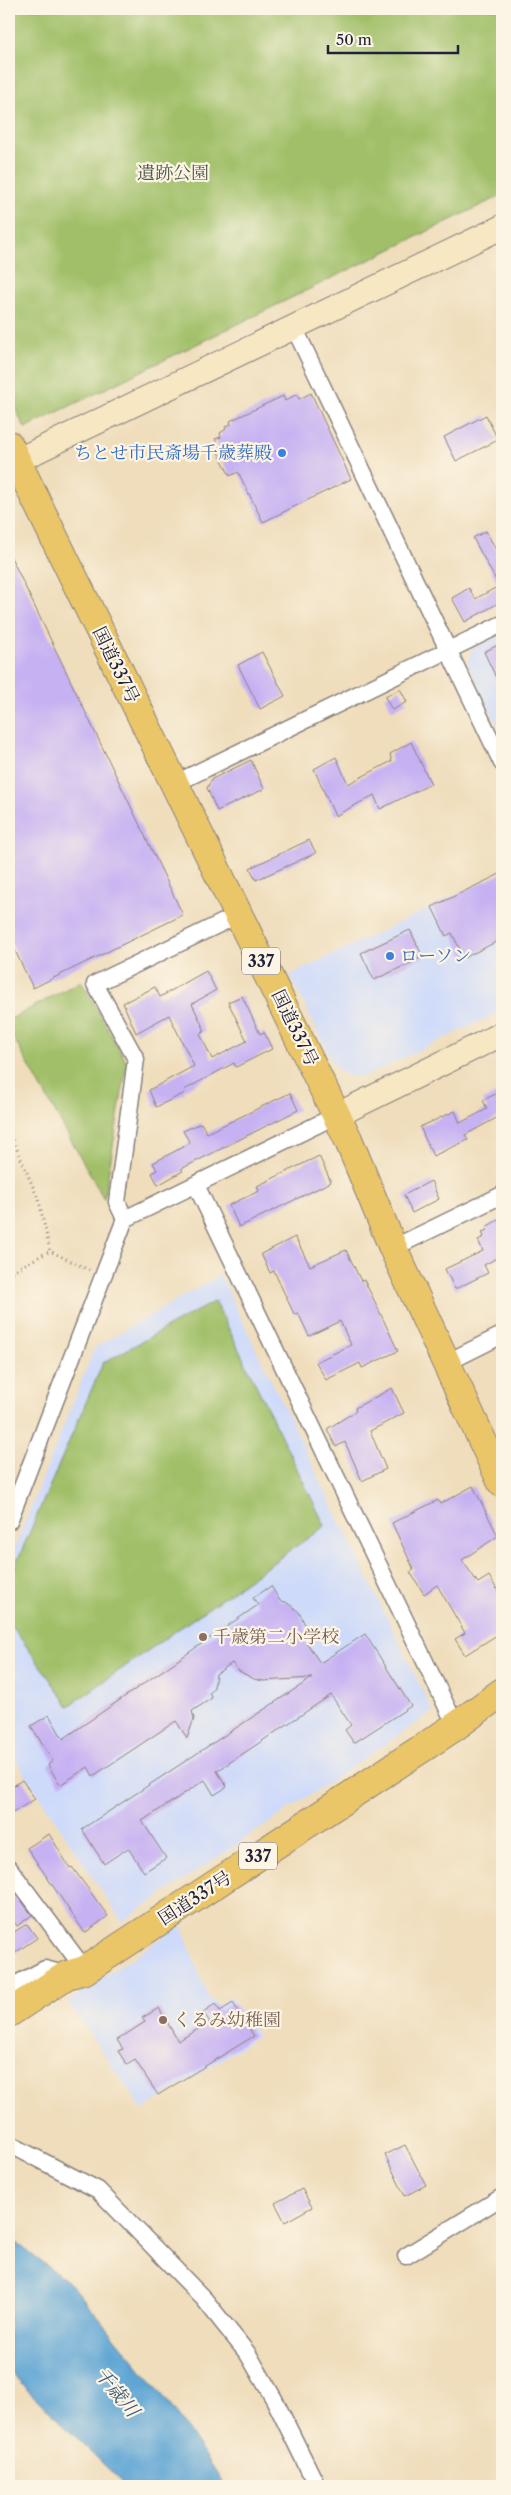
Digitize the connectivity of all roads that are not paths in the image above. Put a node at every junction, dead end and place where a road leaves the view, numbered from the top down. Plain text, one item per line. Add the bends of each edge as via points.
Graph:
1 (502, 227) edge
2 (294, 327) junction
3 (12, 453) edge
4 (502, 624) edge
5 (449, 650) junction
6 (502, 763) edge
7 (174, 784) junction
8 (238, 914) junction
9 (502, 1034) edge
10 (337, 1115) junction
11 (196, 1185) junction
12 (502, 1195) edge
13 (125, 1219) junction
14 (393, 1248) junction
15 (502, 1335) edge
16 (446, 1363) junction
17 (502, 1483) edge
18 (9, 1521) edge
19 (502, 1692) edge
20 (456, 1726) junction
21 (9, 1868) edge
22 (76, 1972) junction
23 (9, 1988) edge
24 (9, 2013) edge
25 (9, 2144) edge
26 (502, 2197) edge
27 (406, 2256) dead end
28 (317, 2486) edge

1 - 2 street
2 - 3 street
2 - 5 street
3 - 7 highway, 国道337号 / 337
4 - 5 street
5 - 6 street
5 - 7 street
7 - 8 highway, 国道337号 / 337
8 - 10 highway, 国道337号 / 337
8 - 13 street via 96,984 136,1060 117,1202
9 - 10 street
10 - 11 street
10 - 14 highway, 国道337号 / 337
11 - 13 street
11 - 20 street
12 - 14 street
13 - 18 street
14 - 16 highway, 国道337号 / 337
15 - 16 street
16 - 17 highway, 国道337号 / 337
19 - 20 highway, 国道337号 / 337
20 - 22 highway, 国道337号 / 337
21 - 22 street
22 - 23 street via 45,1968
22 - 24 highway, 国道337号 / 337
25 - 28 street via 98,2190 204,2299 248,2354
26 - 27 street

